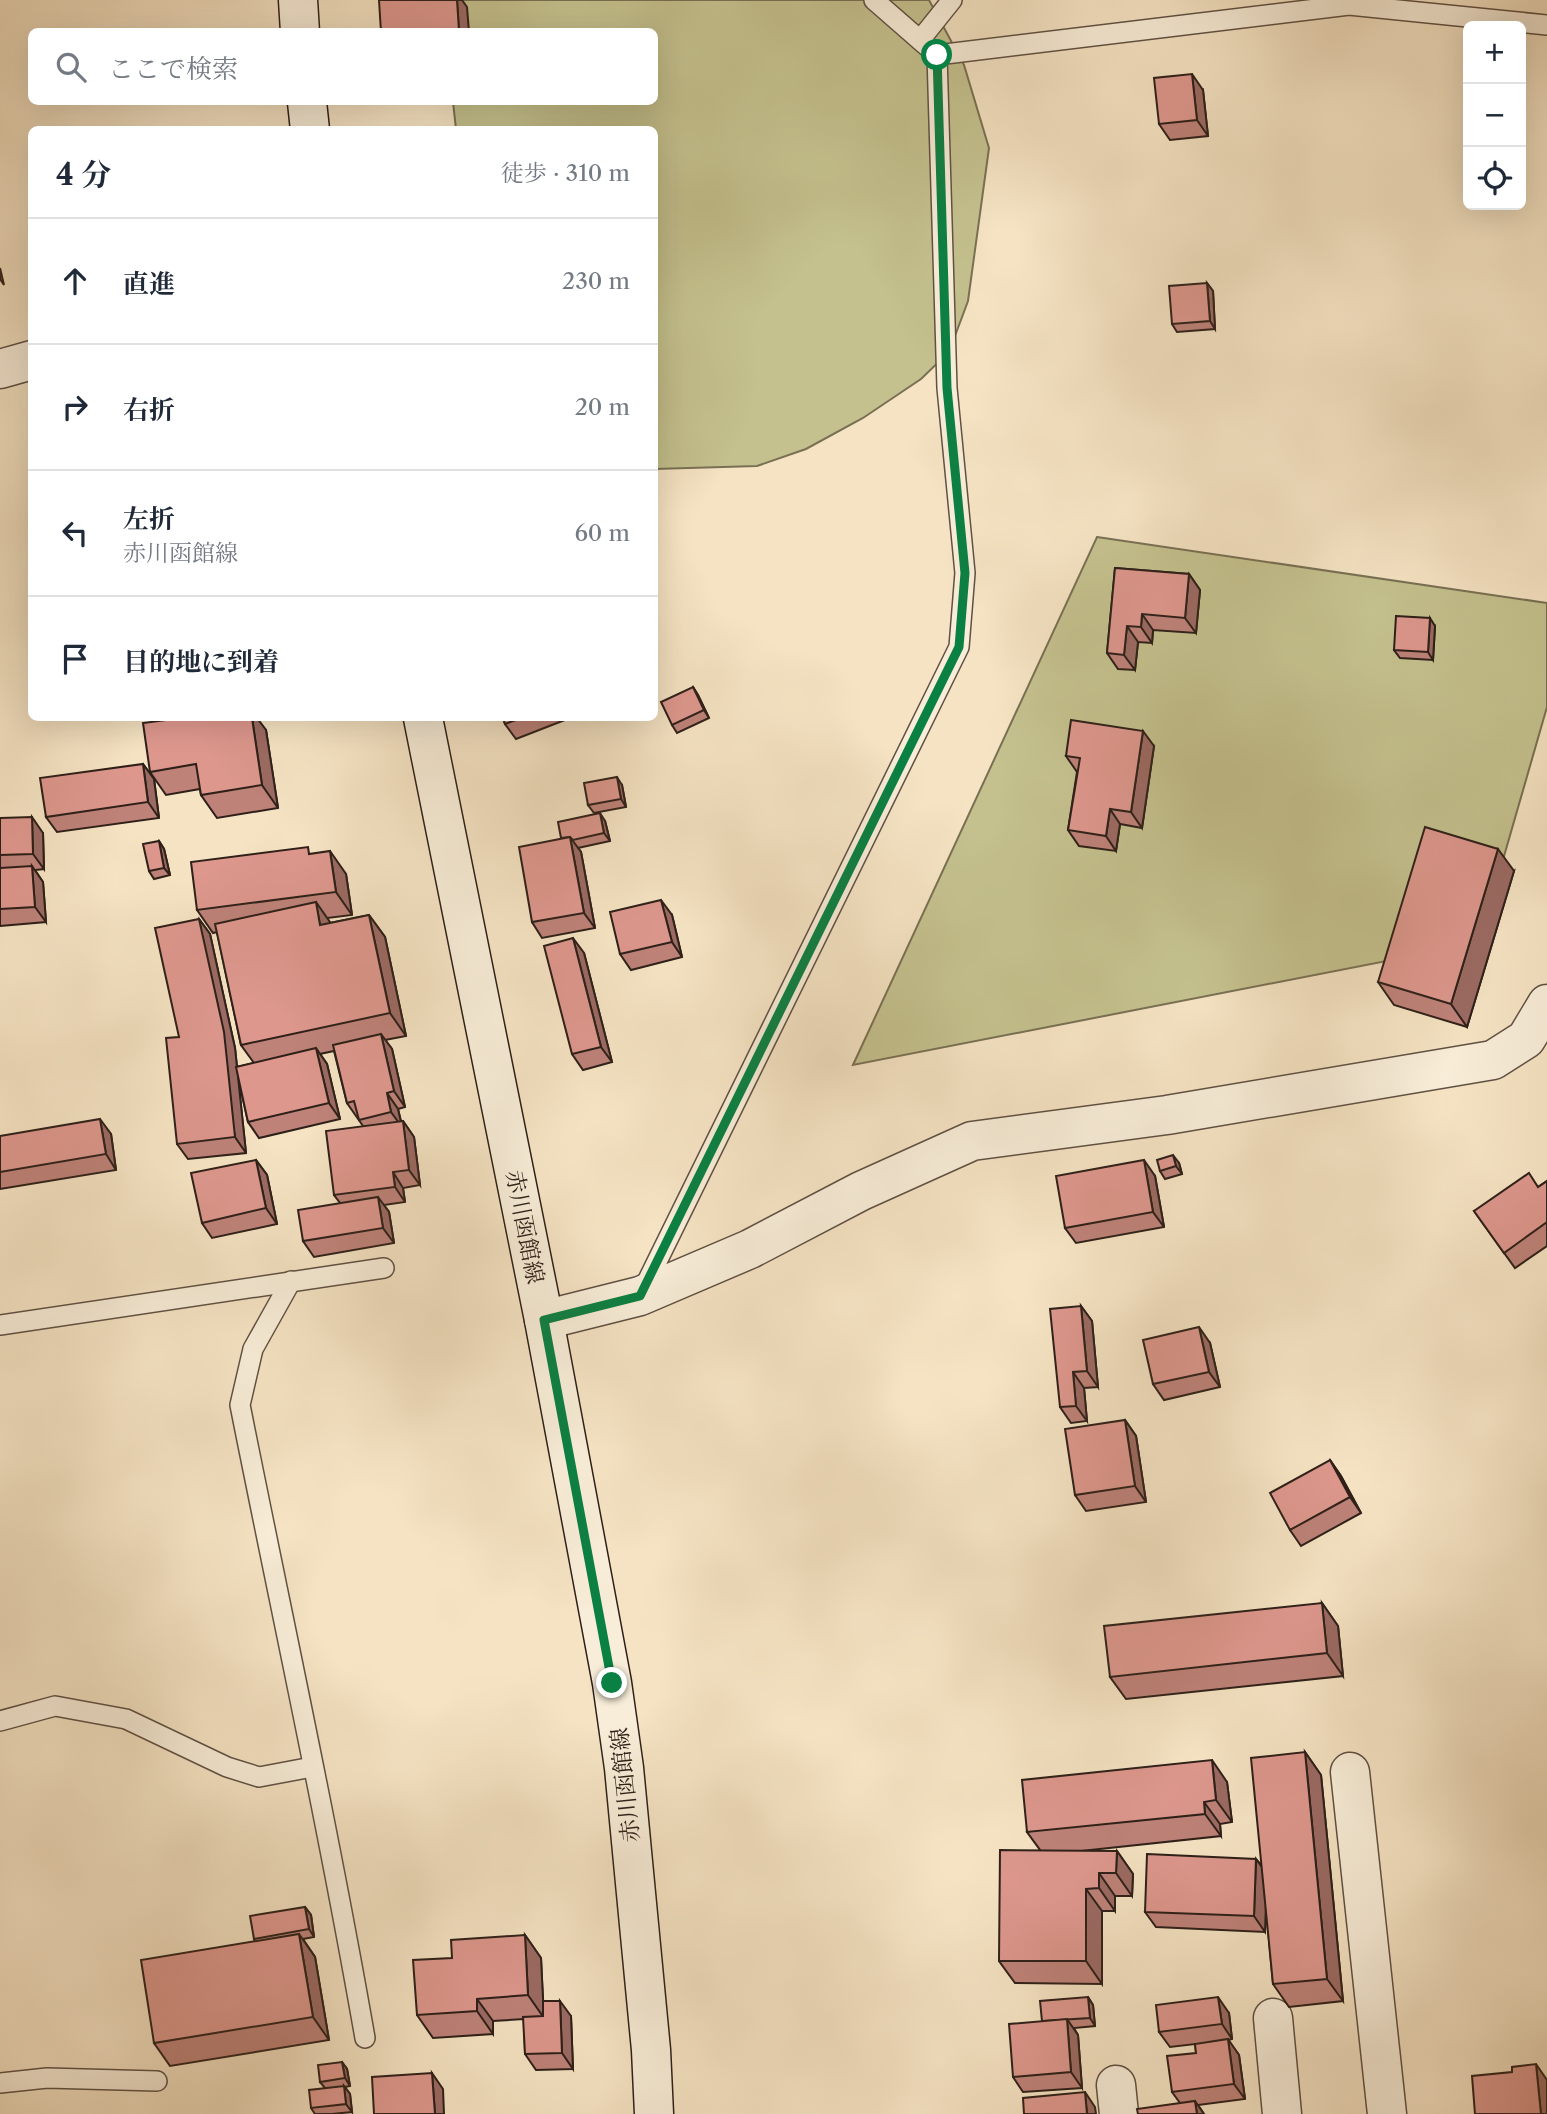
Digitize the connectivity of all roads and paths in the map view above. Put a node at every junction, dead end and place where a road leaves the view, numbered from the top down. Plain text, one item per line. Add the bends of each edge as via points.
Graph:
1 (298, 0) edge
2 (874, 0) edge
3 (952, 0) edge
4 (1547, 25) edge
5 (300, 28) edge
6 (920, 40) junction
7 (937, 55) junction
8 (307, 105) edge
9 (310, 126) edge
10 (28, 361) edge
11 (0, 369) edge
12 (423, 721) edge
13 (1547, 1004) edge
14 (384, 1268) dead end
15 (292, 1282) junction
16 (640, 1296) junction
17 (544, 1320) junction
18 (0, 1325) edge
19 (0, 1721) edge
20 (312, 1767) junction
21 (1350, 1772) dead end
22 (1273, 2018) dead end
23 (365, 2038) dead end
24 (157, 2081) dead end
25 (0, 2083) edge
26 (653, 2114) edge
27 (1282, 2114) edge
28 (1387, 2114) edge

1 - 5 street
2 - 6 lane
3 - 6 lane
4 - 7 lane via 1349,5
6 - 7 lane
7 - 16 lane via 947,388 965,573 959,647
8 - 9 street
10 - 11 street
12 - 17 street, 赤川函館線
13 - 16 street via 1526,1039 1493,1060 1167,1115 972,1141 861,1191 750,1249
14 - 15 lane
15 - 18 lane
15 - 20 lane via 253,1349 240,1405
16 - 17 street
17 - 26 street, 赤川函館線 via 624,1768
19 - 20 lane via 55,1706 126,1719 227,1767 259,1777
20 - 23 lane via 337,1875
21 - 28 street
22 - 27 street
24 - 25 lane via 47,2078

